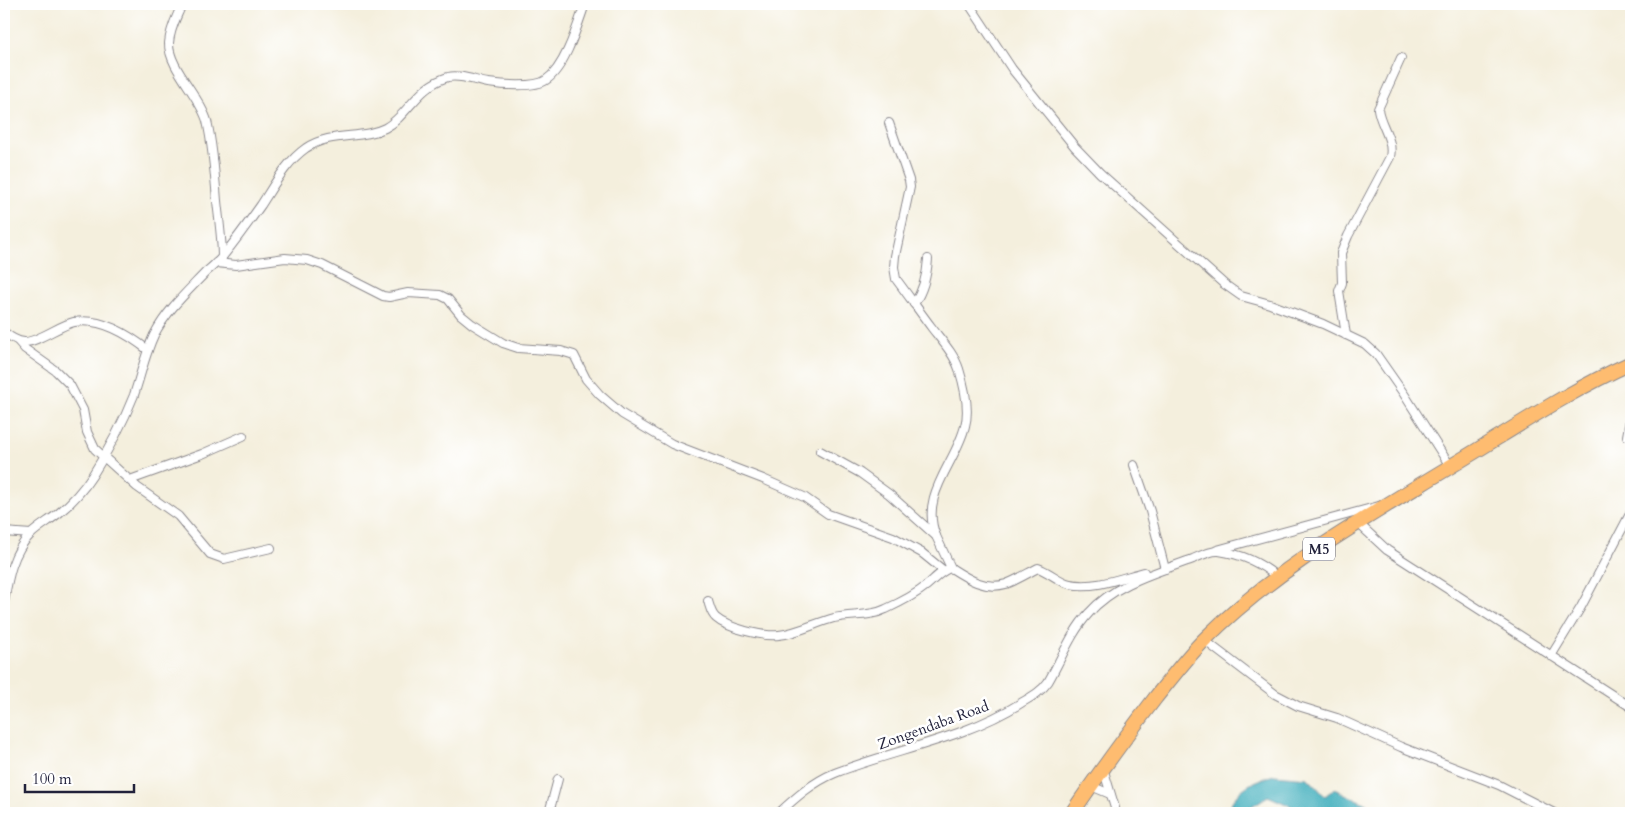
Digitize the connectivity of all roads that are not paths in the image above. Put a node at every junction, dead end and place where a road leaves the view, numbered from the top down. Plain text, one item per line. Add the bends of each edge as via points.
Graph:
1 (182, 4) edge
2 (585, 4) edge
3 (969, 4) edge
4 (1401, 58) dead end
5 (889, 124) dead end
6 (928, 259) dead end
7 (219, 261) junction
8 (914, 304) junction
9 (4, 332) edge
10 (1346, 335) junction
11 (18, 341) junction
12 (148, 350) junction
13 (1631, 363) edge
14 (1631, 415) edge
15 (243, 436) dead end
16 (1627, 436) dead end
17 (820, 451) dead end
18 (103, 456) junction
19 (1134, 465) dead end
20 (1450, 466) junction
21 (130, 480) junction
22 (1386, 505) junction
23 (1631, 512) edge
24 (1358, 522) junction
25 (4, 532) edge
26 (31, 534) junction
27 (936, 536) junction
28 (271, 548) dead end
29 (1217, 550) junction
30 (947, 569) junction
31 (1165, 569) junction
32 (1154, 573) junction
33 (1278, 577) junction
34 (708, 601) dead end
35 (4, 602) edge
36 (1204, 640) junction
37 (1551, 656) junction
38 (1631, 707) edge
39 (1103, 768) junction
40 (558, 778) dead end
41 (1090, 786) junction
42 (1110, 794) junction
43 (549, 813) edge
44 (779, 813) edge
45 (1072, 813) edge
46 (1115, 813) edge
47 (1554, 813) edge

1 - 7 street via 172,26 170,52 206,120 215,167
2 - 7 street via 567,51 547,80 500,84 460,77 445,78 420,93 385,128 335,137 306,148 289,163
3 - 10 street via 1012,69 1076,147 1100,173 1224,284 1241,296 1270,304
4 - 10 street via 1378,108 1390,141 1390,157 1348,236 1340,258 1342,277 1339,291
5 - 8 street via 910,187 894,267 896,279
6 - 8 street via 926,275
7 - 12 street via 174,304
7 - 30 street via 236,265 298,258 322,265 383,296 408,293 444,297 472,324 503,343 574,355 586,379 607,402 672,444 763,479 834,516 893,537
8 - 27 street via 951,353 959,369 967,418 956,450 933,496 931,521
9 - 11 street
10 - 20 street via 1365,344 1376,354
11 - 12 street via 27,342 74,322 86,322 126,333
11 - 18 street via 70,385 83,410 89,438
12 - 18 street via 133,397
13 - 20 highway, M5 via 1547,406
14 - 16 street
15 - 21 street
17 - 27 street via 870,480
18 - 21 street
18 - 26 street via 76,497
19 - 31 street
20 - 22 highway, M5
21 - 28 street via 178,516 210,554 224,558
22 - 24 highway, M5
22 - 29 street, Zongendaba Road
23 - 37 street
24 - 33 highway, M5
24 - 37 street via 1387,550
25 - 26 street
26 - 35 street via 13,563
27 - 30 street
29 - 31 street, Zongendaba Road
29 - 33 street via 1266,567
30 - 32 street via 989,586 1007,584 1038,568 1068,584 1090,586 1145,572
30 - 34 street via 926,587 886,609 836,618 779,635 757,633 721,621 712,614
31 - 32 street, Zongendaba Road
32 - 44 street, Zongendaba Road via 1132,582 1089,612 1042,690 1006,713 961,733 833,774 812,785
33 - 36 highway, M5
36 - 39 highway, M5
36 - 47 street via 1275,694 1298,706 1337,718 1499,785
37 - 38 street
39 - 41 highway, M5
39 - 42 street
40 - 43 street
41 - 42 street
41 - 45 highway, M5
42 - 46 street

